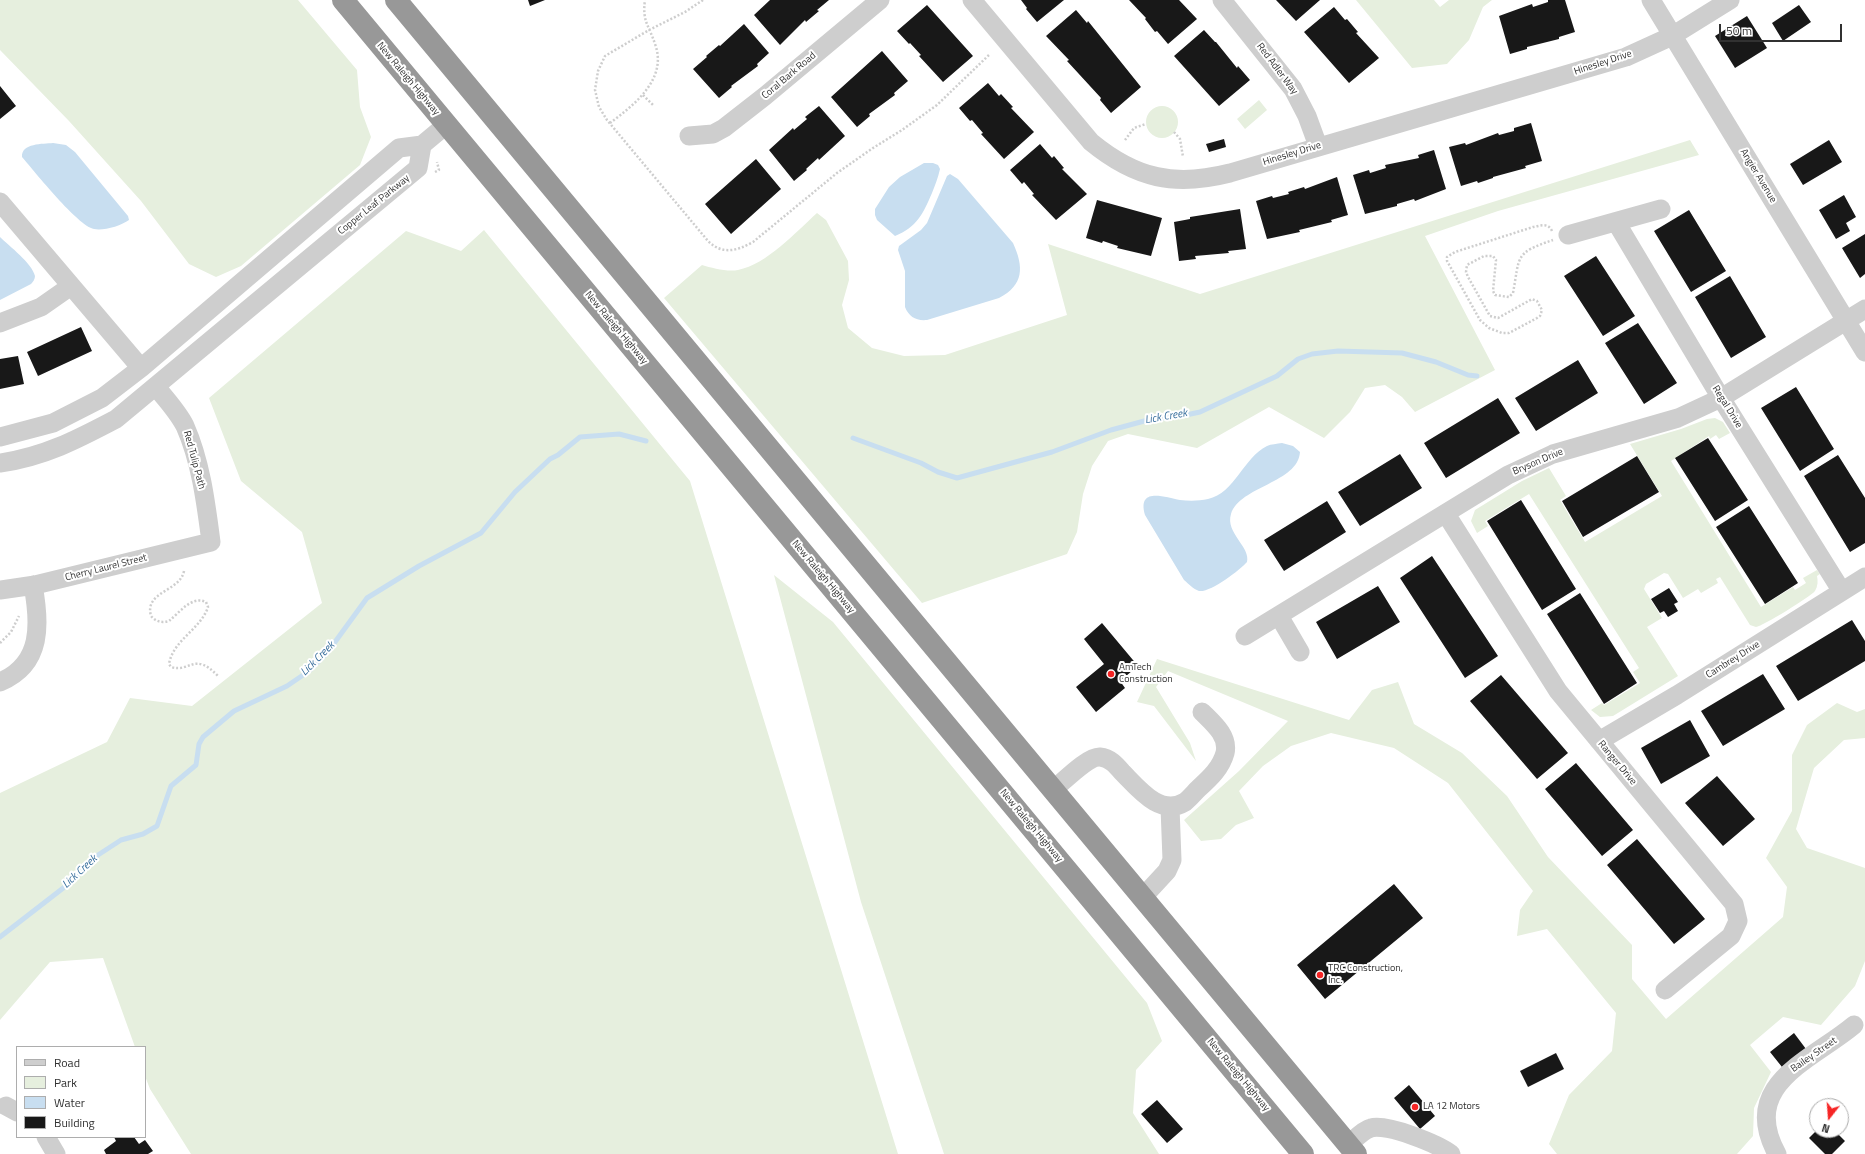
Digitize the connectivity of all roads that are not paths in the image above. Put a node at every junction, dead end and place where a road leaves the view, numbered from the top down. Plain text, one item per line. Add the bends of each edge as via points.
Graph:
1 (343, 0) edge
2 (396, 0) edge
3 (880, 0) edge
4 (972, 0) edge
5 (1222, 0) edge
6 (1650, 0) edge
7 (1730, 0) edge
8 (1672, 36) junction
9 (446, 125) junction
10 (689, 136) dead end
11 (422, 145) junction
12 (1318, 146) junction
13 (0, 202) edge
14 (1661, 209) dead end
15 (1616, 222) junction
16 (1562, 237) road end
17 (71, 286) junction
18 (1865, 309) edge
19 (1846, 321) junction
20 (0, 323) edge
21 (1865, 352) edge
22 (141, 368) junction
23 (156, 387) junction
24 (1721, 398) junction
25 (0, 437) edge
26 (0, 463) edge
27 (1446, 514) junction
28 (211, 542) joint
29 (1865, 577) edge
30 (33, 585) junction
31 (0, 590) edge
32 (1842, 590) junction
33 (1279, 616) junction
34 (1246, 636) dead end
35 (1300, 652) dead end
36 (0, 682) edge
37 (1202, 712) dead end
38 (1599, 741) junction
39 (1053, 790) junction
40 (1170, 807) junction
41 (1143, 897) junction
42 (1666, 990) dead end
43 (1854, 1025) dead end
44 (47, 1138) edge
45 (1347, 1151) edge
46 (56, 1154) edge
47 (1303, 1154) edge
48 (1451, 1154) edge
49 (1776, 1154) edge

1 - 9 highway, New Raleigh Highway
2 - 39 highway
3 - 10 street, Coral Bark Road via 724,128 713,134
4 - 12 street, Hinesley Drive via 1091,142 1123,164 1148,174 1175,180 1204,179
5 - 12 street, Red Adler Way via 1293,89
6 - 8 street, Angier Avenue
7 - 8 street, Hinesley Drive
8 - 12 street, Hinesley Drive via 1618,59
8 - 19 street, Angier Avenue
9 - 11 street
9 - 47 highway, New Raleigh Highway
11 - 22 street via 398,148
11 - 23 street, Copper Leaf Parkway via 418,168
13 - 17 street
14 - 15 street
15 - 16 street
15 - 24 street, Regal Drive
17 - 20 street via 41,307
17 - 22 street
18 - 19 street, Bryson Drive
19 - 21 street, Angier Avenue
19 - 24 street, Bryson Drive
22 - 25 street via 102,398 53,423
23 - 26 street, Copper Leaf Parkway via 116,419 63,446
23 - 28 street, Red Tulip Path via 184,425 193,447 200,472
24 - 27 street, Bryson Drive via 1678,418 1553,454 1508,475
24 - 32 street, Regal Drive
27 - 33 street, Bryson Drive
27 - 38 street, Ranger Drive via 1558,691
28 - 30 street, Cherry Laurel Street
29 - 32 street, Cambrey Drive
30 - 31 street, Cherry Laurel Street
30 - 36 street via 38,624 37,638 26,663 18,672
32 - 38 street, Cambrey Drive via 1677,695
33 - 34 street, Bryson Drive
33 - 35 street
37 - 40 street via 1224,739 1224,756 1214,774 1186,801
38 - 42 street, Ranger Drive via 1734,904 1737,912 1738,921 1731,936
39 - 40 street via 1088,762 1101,757 1114,764 1150,798
39 - 41 highway
40 - 41 street via 1173,852 1170,866
41 - 45 highway
43 - 49 street, Bailey Street via 1838,1039 1802,1062 1784,1077 1773,1091 1766,1106 1766,1126 1768,1139
44 - 46 street
45 - 48 street via 1367,1129 1381,1127 1426,1141

